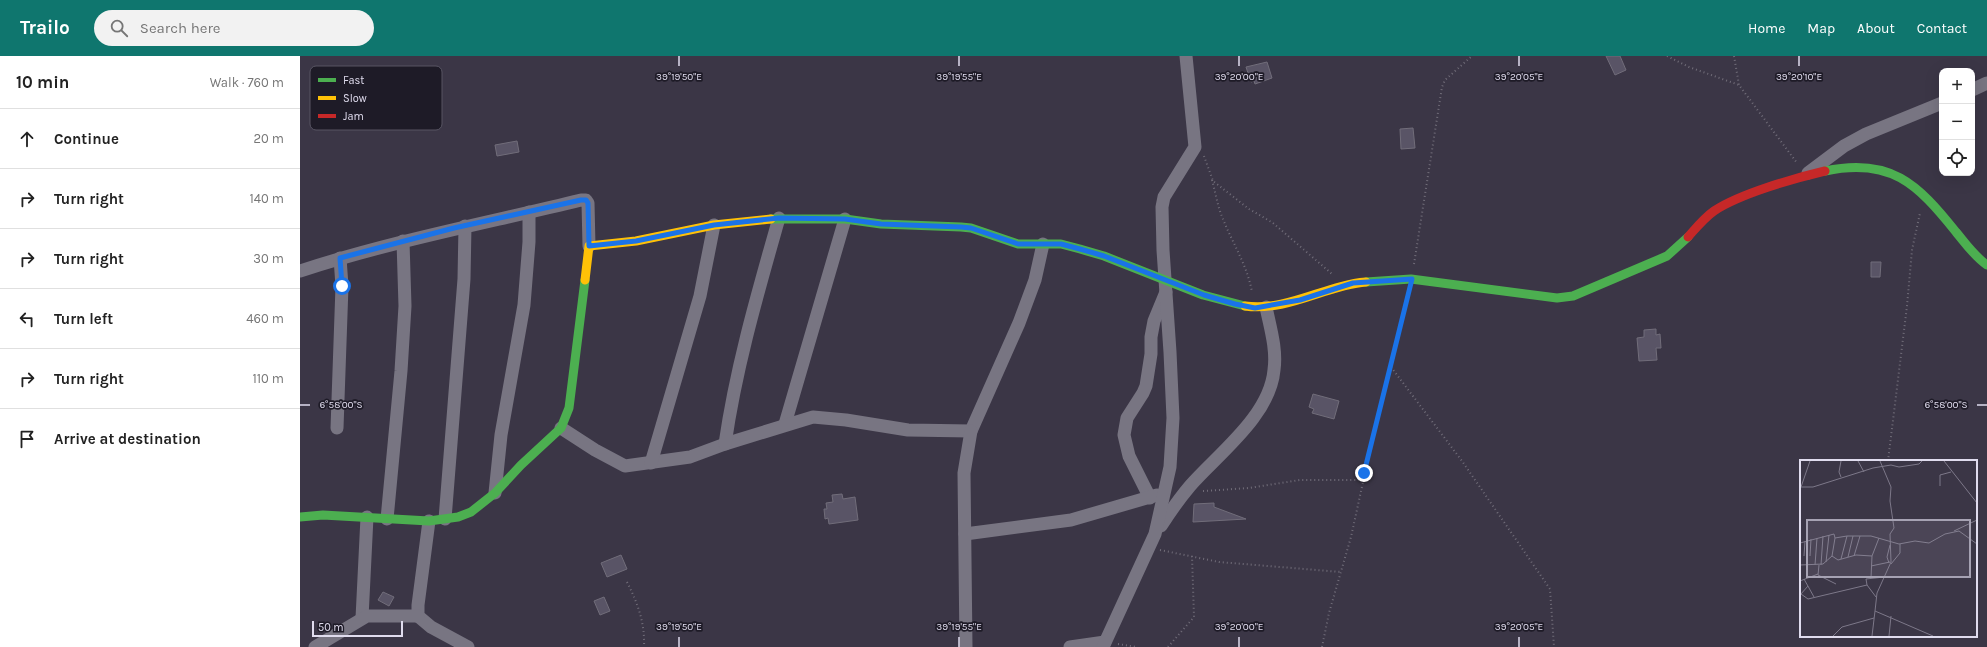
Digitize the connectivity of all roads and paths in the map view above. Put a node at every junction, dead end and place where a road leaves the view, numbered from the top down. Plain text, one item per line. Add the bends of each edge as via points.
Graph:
1 (1186, 56) edge
2 (1472, 56) edge
3 (1667, 56) edge
4 (1734, 56) edge
5 (1987, 83) edge
6 (1739, 85) junction
7 (1975, 89) edge
8 (1940, 104) edge
9 (1203, 154) dead end
10 (1806, 175) junction
11 (1211, 177) junction
12 (1924, 194) junction
13 (529, 212) junction
14 (779, 218) junction
15 (845, 219) junction
16 (714, 225) junction
17 (465, 226) junction
18 (403, 241) junction
19 (1043, 244) junction
20 (589, 246) junction
21 (340, 258) junction
22 (1987, 265) edge
23 (300, 271) edge
24 (1412, 279) junction
25 (1166, 286) junction
26 (1345, 286) junction
27 (1261, 307) junction
28 (1391, 367) junction
29 (786, 424) junction
30 (337, 428) dead end
31 (561, 428) junction
32 (971, 431) junction
33 (725, 444) junction
34 (1888, 460) edge
35 (651, 463) junction
36 (1363, 480) junction
37 (1166, 492) junction
38 (1185, 492) junction
39 (495, 493) junction
40 (1150, 498) junction
41 (300, 517) edge
42 (367, 518) junction
43 (387, 519) junction
44 (445, 519) junction
45 (429, 521) junction
46 (965, 534) junction
47 (1155, 534) junction
48 (1148, 547) junction
49 (1192, 556) junction
50 (1341, 572) junction
51 (627, 582) dead end
52 (418, 616) junction
53 (362, 618) junction
54 (1104, 645) edge
55 (315, 647) edge
56 (468, 647) edge
57 (644, 647) edge
58 (966, 647) edge
59 (1070, 647) edge
60 (1137, 647) edge
61 (1168, 647) edge
62 (1322, 647) edge
63 (1554, 647) edge

1 - 25 street via 1196,143 1163,202
2 - 24 path via 1445,80 1442,87
3 - 6 path
4 - 6 path
5 - 7 street
6 - 10 path
8 - 10 street via 1859,138 1844,146
9 - 11 path
10 - 12 street via 1870,166 1904,178
10 - 24 street via 1720,207 1667,256 1573,296 1548,297
11 - 26 path via 1249,209 1273,223
11 - 27 path via 1220,213 1246,266
12 - 22 street via 1974,254
12 - 34 path via 1912,250
13 - 17 street
13 - 20 street via 586,200
13 - 39 street via 524,305 502,429
14 - 15 street
14 - 16 street
14 - 33 street via 731,403
15 - 19 street via 881,224 971,228 1018,244
15 - 29 street
16 - 20 street via 636,241
16 - 35 street via 700,296
17 - 18 street
17 - 44 street via 464,279
18 - 21 street
18 - 43 street via 404,320
19 - 25 street via 1061,244 1098,254
19 - 32 street via 1035,280 1019,323
20 - 31 street via 572,397
21 - 23 street
21 - 30 street via 342,294
24 - 26 street via 1361,282
24 - 28 path
25 - 27 street via 1235,304
25 - 37 street via 1173,418
25 - 40 street via 1154,321 1151,337 1152,354 1146,386 1127,418 1124,435 1129,456
26 - 27 street via 1300,300
27 - 38 street via 1275,361 1269,388 1255,416
28 - 36 path
28 - 63 path via 1462,461 1550,590
29 - 32 street via 805,418 824,417 908,430
29 - 33 street
31 - 35 street via 618,464 634,466
31 - 39 street
32 - 46 street via 964,473
33 - 35 street via 690,457
36 - 38 path via 1300,480 1249,488
36 - 50 path
37 - 40 street
37 - 47 street
38 - 47 street
39 - 44 street via 471,512
40 - 46 street via 1071,520
41 - 42 street
42 - 43 street
42 - 53 street
43 - 45 street
44 - 45 street
45 - 52 street
46 - 58 street
47 - 48 street
48 - 49 path
48 - 54 street
49 - 50 path via 1219,562
49 - 61 path via 1194,616
50 - 62 path
51 - 57 path via 638,603 645,629
52 - 53 street via 376,615
52 - 56 street via 431,627
53 - 55 street
54 - 59 street
54 - 60 path

